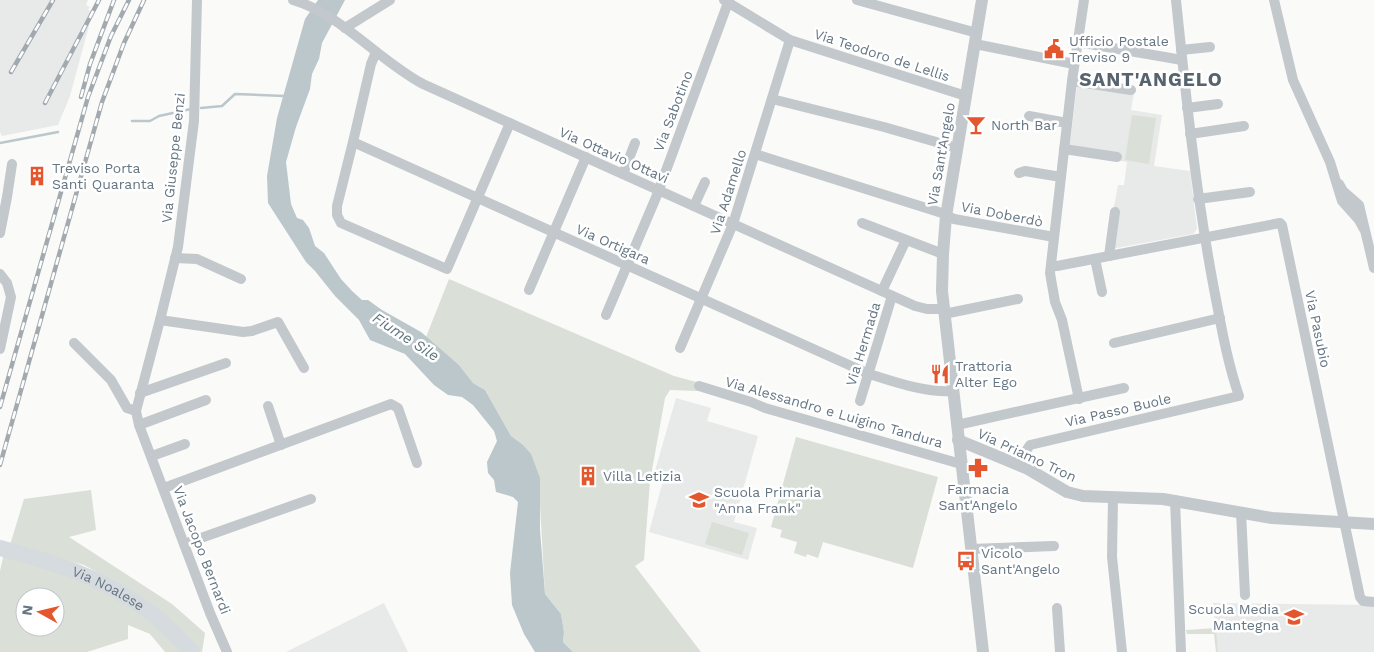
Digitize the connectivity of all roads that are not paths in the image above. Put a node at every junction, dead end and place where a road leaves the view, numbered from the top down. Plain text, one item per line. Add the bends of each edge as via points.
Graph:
1 (197, 0) edge
2 (293, 0) edge
3 (390, 0) edge
4 (857, 0) edge
5 (982, 0) edge
6 (1084, 0) edge
7 (1176, 0) edge
8 (1274, 0) edge
9 (727, 1) edge
10 (341, 26) junction
11 (976, 39) junction
12 (790, 40) junction
13 (1078, 42) junction
14 (1210, 47) dead end
15 (376, 52) junction
16 (1182, 55) junction
17 (1074, 64) junction
18 (1072, 81) junction
19 (1131, 90) dead end
20 (966, 96) junction
21 (772, 99) junction
22 (1218, 104) dead end
23 (1187, 108) junction
24 (1029, 116) dead end
25 (510, 123) junction
26 (1067, 123) junction
27 (1244, 126) dead end
28 (1190, 134) junction
29 (352, 142) junction
30 (635, 143) dead end
31 (957, 148) junction
32 (1064, 149) junction
33 (755, 154) junction
34 (586, 157) junction
35 (1117, 157) dead end
36 (12, 164) dead end
37 (1019, 172) dead end
38 (623, 174) junction
39 (1061, 177) junction
40 (705, 182) dead end
41 (659, 190) junction
42 (1250, 192) dead end
43 (478, 198) junction
44 (1198, 199) junction
45 (694, 206) junction
46 (1115, 212) dead end
47 (946, 216) junction
48 (862, 223) dead end
49 (733, 224) junction
50 (0, 233) edge
51 (554, 233) junction
52 (1054, 237) junction
53 (1204, 237) junction
54 (906, 240) junction
55 (943, 254) junction
56 (1109, 256) junction
57 (175, 258) junction
58 (1095, 259) junction
59 (628, 266) junction
60 (1051, 266) junction
61 (1374, 268) edge
62 (0, 274) edge
63 (241, 279) dead end
64 (529, 290) dead end
65 (882, 291) junction
66 (1102, 292) dead end
67 (892, 296) junction
68 (702, 299) junction
69 (1018, 299) dead end
70 (943, 312) junction
71 (606, 315) dead end
72 (1220, 318) junction
73 (160, 320) junction
74 (74, 343) dead end
75 (1114, 343) dead end
76 (680, 348) dead end
77 (0, 349) edge
78 (226, 363) dead end
79 (304, 368) dead end
80 (869, 374) junction
81 (699, 386) dead end
82 (1124, 388) dead end
83 (952, 391) junction
84 (140, 393) junction
85 (1080, 399) junction
86 (206, 400) dead end
87 (860, 401) dead end
88 (268, 406) dead end
89 (136, 411) junction
90 (139, 425) junction
91 (957, 425) junction
92 (958, 440) junction
93 (185, 444) dead end
94 (281, 446) junction
95 (152, 456) junction
96 (417, 463) dead end
97 (961, 464) junction
98 (1028, 469) junction
99 (164, 488) junction
100 (1113, 498) junction
101 (310, 499) dead end
102 (1176, 500) junction
103 (1241, 512) junction
104 (1344, 522) junction
105 (1374, 524) edge
106 (184, 544) junction
107 (1054, 546) dead end
108 (971, 549) junction
109 (5, 550) edge
110 (1244, 595) dead end
111 (1374, 602) edge
112 (1057, 608) dead end
113 (1181, 649) edge
114 (192, 652) edge
115 (227, 652) edge
116 (983, 652) edge
117 (1060, 652) edge
118 (1122, 652) edge

1 - 57 street, Via Giuseppe Benzi via 194,121
2 - 10 street, Via Ottavio Ottavi via 323,12
3 - 10 street
4 - 11 street
5 - 11 street, Via Sant'Angelo
6 - 13 street
7 - 16 street
8 - 61 street via 1293,80 1326,153 1342,201 1364,229
9 - 12 street, Via Teodoro de Lellis
9 - 41 street, Via Sabotino
10 - 15 street, Via Ottavio Ottavi
11 - 17 street
11 - 20 street, Via Sant'Angelo
12 - 20 street, Via Teodoro de Lellis
12 - 21 street, Via Adamello
13 - 16 street
13 - 17 street
14 - 16 street
15 - 25 street, Via Ottavio Ottavi via 423,84
15 - 29 street
16 - 23 street
17 - 18 street
18 - 19 street
18 - 26 street
20 - 31 street, Via Sant'Angelo
21 - 31 street
21 - 33 street, Via Adamello
22 - 23 street
23 - 28 street
24 - 26 street
25 - 34 street, Via Ottavio Ottavi
25 - 43 street
26 - 32 street
27 - 28 street
28 - 44 street
29 - 43 street, Via Ortigara
29 - 43 street via 336,211 345,226 447,269
30 - 38 street
31 - 47 street, Via Sant'Angelo
32 - 35 street
32 - 39 street
33 - 47 street, Via Doberdò
33 - 49 street, Via Adamello
34 - 38 street, Via Ottavio Ottavi
34 - 51 street
36 - 50 street
37 - 39 street
38 - 41 street, Via Ottavio Ottavi
39 - 52 street
40 - 45 street
41 - 45 street, Via Ottavio Ottavi
41 - 59 street, Via Sabotino
42 - 44 street
43 - 51 street, Via Ortigara
44 - 53 street
45 - 49 street, Via Ottavio Ottavi
46 - 56 street
47 - 52 street, Via Doberdò
47 - 55 street, Via Sant'Angelo
48 - 54 street
49 - 65 street, Via Ottavio Ottavi
49 - 68 street, Via Adamello
51 - 59 street, Via Ortigara
51 - 64 street
52 - 60 street
53 - 56 street, Via Pasubio
53 - 72 street
53 - 104 street, Via Pasubio via 1277,222 1282,225
54 - 55 street
54 - 65 street
55 - 70 street, Via Sant'Angelo
56 - 58 street, Via Pasubio
57 - 63 street via 197,259
57 - 73 street, Via Giuseppe Benzi
58 - 60 street, Via Pasubio
58 - 66 street
59 - 68 street, Via Ortigara
59 - 71 street, Via Sabotino
60 - 85 street via 1055,302
62 - 77 street via 11,297
65 - 67 street, Via Ottavio Ottavi
67 - 70 street, Via Ottavio Ottavi via 920,308
67 - 80 street, Via Hermada
68 - 76 street, Via Adamello
68 - 80 street, Via Ortigara
69 - 70 street
70 - 83 street, Via Sant'Angelo
72 - 75 street
72 - 98 street, Via Passo Buole via 1230,370 1239,396 1030,445 1026,450
73 - 79 street via 243,332 278,322
73 - 84 street, Via Giuseppe Benzi
74 - 89 street via 111,380 126,408
78 - 84 street
80 - 83 street, Via Ortigara via 940,392
80 - 87 street, Via Hermada
81 - 97 street, Via Alessandro e Luigino Tandura
82 - 85 street
83 - 91 street, Via Sant'Angelo
84 - 89 street, Via Giuseppe Benzi
85 - 91 street
86 - 90 street
88 - 94 street
89 - 90 street, Via Jacopo Bernardi
90 - 95 street, Via Jacopo Bernardi
91 - 92 street, Via Sant'Angelo
92 - 97 street, Via Sant'Angelo
92 - 98 street, Via Priamo Tron
93 - 95 street
94 - 96 street via 391,404 398,408
94 - 99 street
95 - 99 street, Via Jacopo Bernardi
97 - 108 street, Via Sant'Angelo
98 - 100 street, Via Priamo Tron via 1074,494
99 - 106 street, Via Jacopo Bernardi
100 - 102 street, Via Priamo Tron
100 - 118 street via 1112,557
101 - 106 street
102 - 103 street, Via Priamo Tron
102 - 113 street
103 - 104 street, Via Priamo Tron via 1272,518
103 - 110 street
104 - 105 street, Via Priamo Tron
104 - 111 street, Via Pasubio via 1360,597 1363,601
106 - 115 street, Via Jacopo Bernardi
107 - 108 street
108 - 116 street, Via Sant'Angelo
109 - 114 main road, Via Noalese via 48,561 115,590 148,611
112 - 117 street

